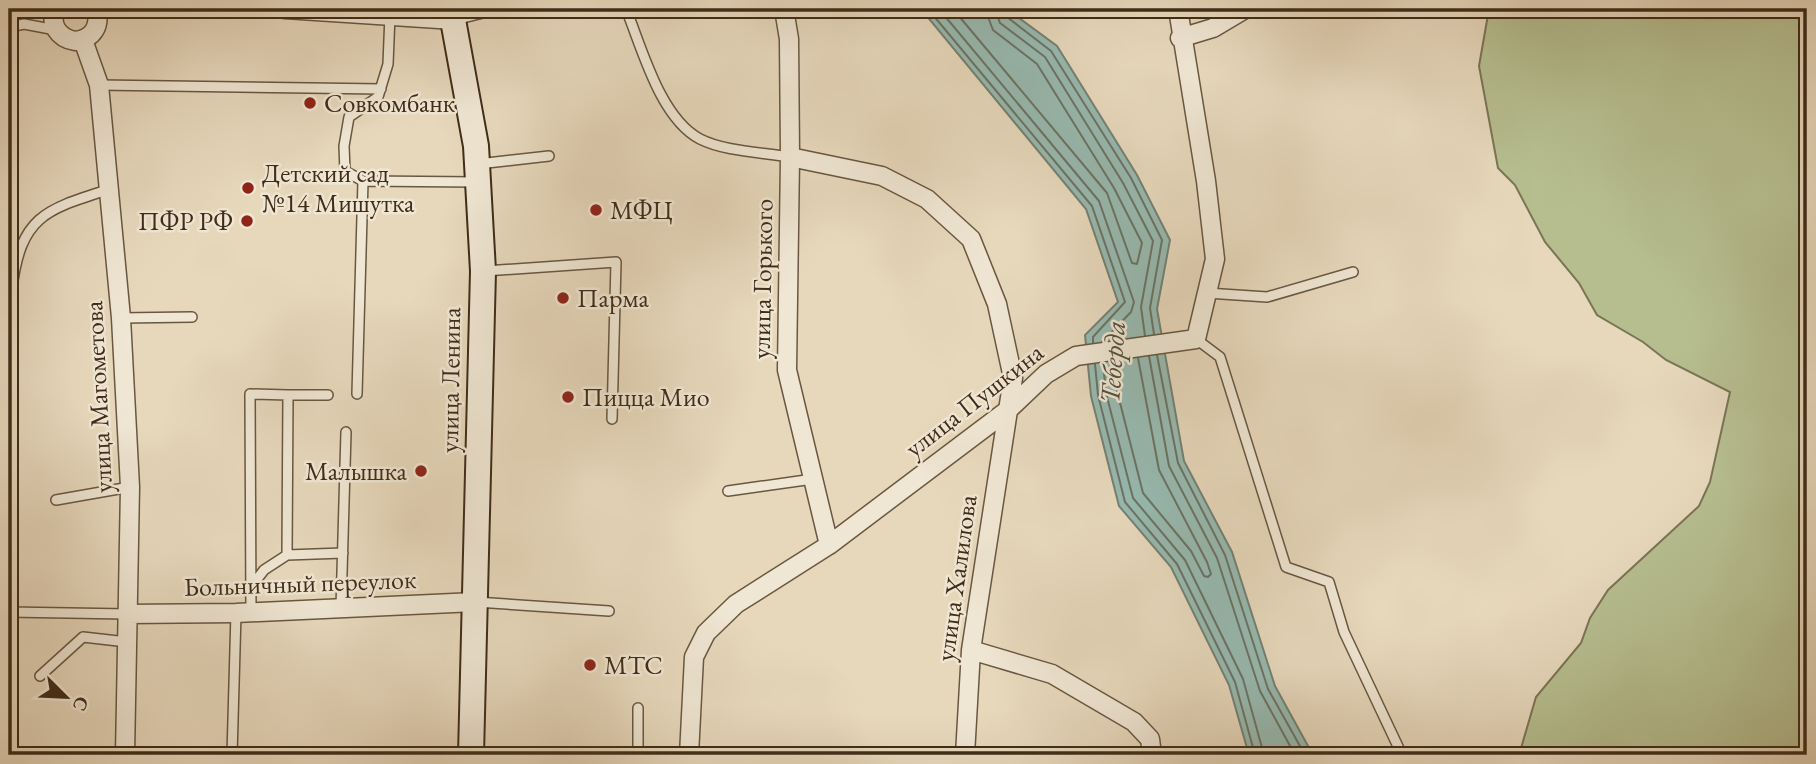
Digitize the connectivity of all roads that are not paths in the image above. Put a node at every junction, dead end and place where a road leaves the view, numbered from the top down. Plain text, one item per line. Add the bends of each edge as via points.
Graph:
1 (55, 9) edge
2 (96, 9) edge
3 (285, 9) edge
4 (499, 9) edge
5 (626, 9) edge
6 (784, 9) edge
7 (1178, 9) edge
8 (1245, 9) edge
9 (335, 10) edge
10 (390, 13) junction
11 (452, 14) edge
12 (9, 27) edge
13 (56, 30) junction
14 (1180, 38) junction
15 (83, 40) junction
16 (100, 85) junction
17 (381, 89) junction
18 (549, 156) dead end
19 (790, 157) junction
20 (477, 173) junction
21 (363, 181) junction
22 (107, 190) junction
23 (483, 271) junction
24 (1353, 272) dead end
25 (12, 288) dead end
26 (1207, 293) junction
27 (192, 317) dead end
28 (121, 318) junction
29 (1196, 339) junction
30 (356, 394) dead end
31 (288, 395) junction
32 (328, 395) dead end
33 (1008, 410) junction
34 (612, 419) dead end
35 (346, 432) dead end
36 (813, 479) junction
37 (130, 487) junction
38 (728, 491) dead end
39 (56, 500) dead end
40 (829, 545) junction
41 (342, 553) junction
42 (287, 555) junction
43 (251, 587) junction
44 (475, 602) junction
45 (341, 608) junction
46 (609, 611) dead end
47 (9, 612) edge
48 (244, 613) junction
49 (127, 614) junction
50 (127, 642) junction
51 (971, 650) junction
52 (40, 676) dead end
53 (638, 708) dead end
54 (125, 755) edge
55 (232, 755) edge
56 (471, 755) edge
57 (638, 755) edge
58 (689, 755) edge
59 (965, 755) edge
60 (1152, 755) edge
61 (1402, 755) edge

1 - 13 street
2 - 15 street via 97,27
3 - 9 street
4 - 11 lane
5 - 19 lane via 656,85 677,121 700,138
6 - 19 street, улица Горького via 789,39
7 - 14 street
8 - 14 street via 1213,28
9 - 10 street
10 - 11 street
10 - 17 lane via 388,64
11 - 20 main road, улица Ленина
12 - 13 lane via 24,24
13 - 15 street via 68,40
14 - 26 street via 1215,259
15 - 16 street, улица Магометова
16 - 17 lane
16 - 22 street, улица Магометова
17 - 21 lane via 378,97 349,117 345,171
18 - 20 lane
19 - 33 street, улица Халилова via 882,176 927,200 971,239 997,304 1013,378
19 - 36 street, улица Горького via 787,370
20 - 21 lane
20 - 23 main road, улица Ленина
21 - 30 lane
22 - 25 lane via 57,206 32,226 16,255
22 - 28 street, улица Магометова
23 - 34 lane via 616,262
23 - 44 main road, улица Ленина
24 - 26 lane via 1267,297
26 - 29 street
27 - 28 lane
28 - 37 street, улица Магометова
29 - 33 street, улица Пушкина via 1076,356 1046,374
29 - 61 lane via 1220,357 1286,566 1329,582 1344,632
31 - 32 lane
31 - 42 lane
31 - 43 lane via 250,394
33 - 40 street, улица Пушкина
33 - 51 street, улица Халилова
35 - 41 lane
36 - 38 lane
36 - 40 street, улица Горького
37 - 39 lane
37 - 49 street, улица Магометова
40 - 58 street, улица Пушкина via 736,604 706,633 694,657
41 - 42 lane
41 - 45 lane
42 - 43 lane via 264,570
43 - 48 lane
44 - 45 street, Больничный переулок
44 - 46 lane
44 - 56 main road, улица Ленина
45 - 48 street, Больничный переулок
47 - 49 lane
48 - 49 street, Больничный переулок
48 - 55 lane
49 - 50 street, улица Магометова
50 - 52 lane via 83,636
50 - 54 street, улица Магометова
51 - 59 street, улица Халилова
51 - 60 street via 1052,674 1134,722 1150,739
53 - 57 lane

